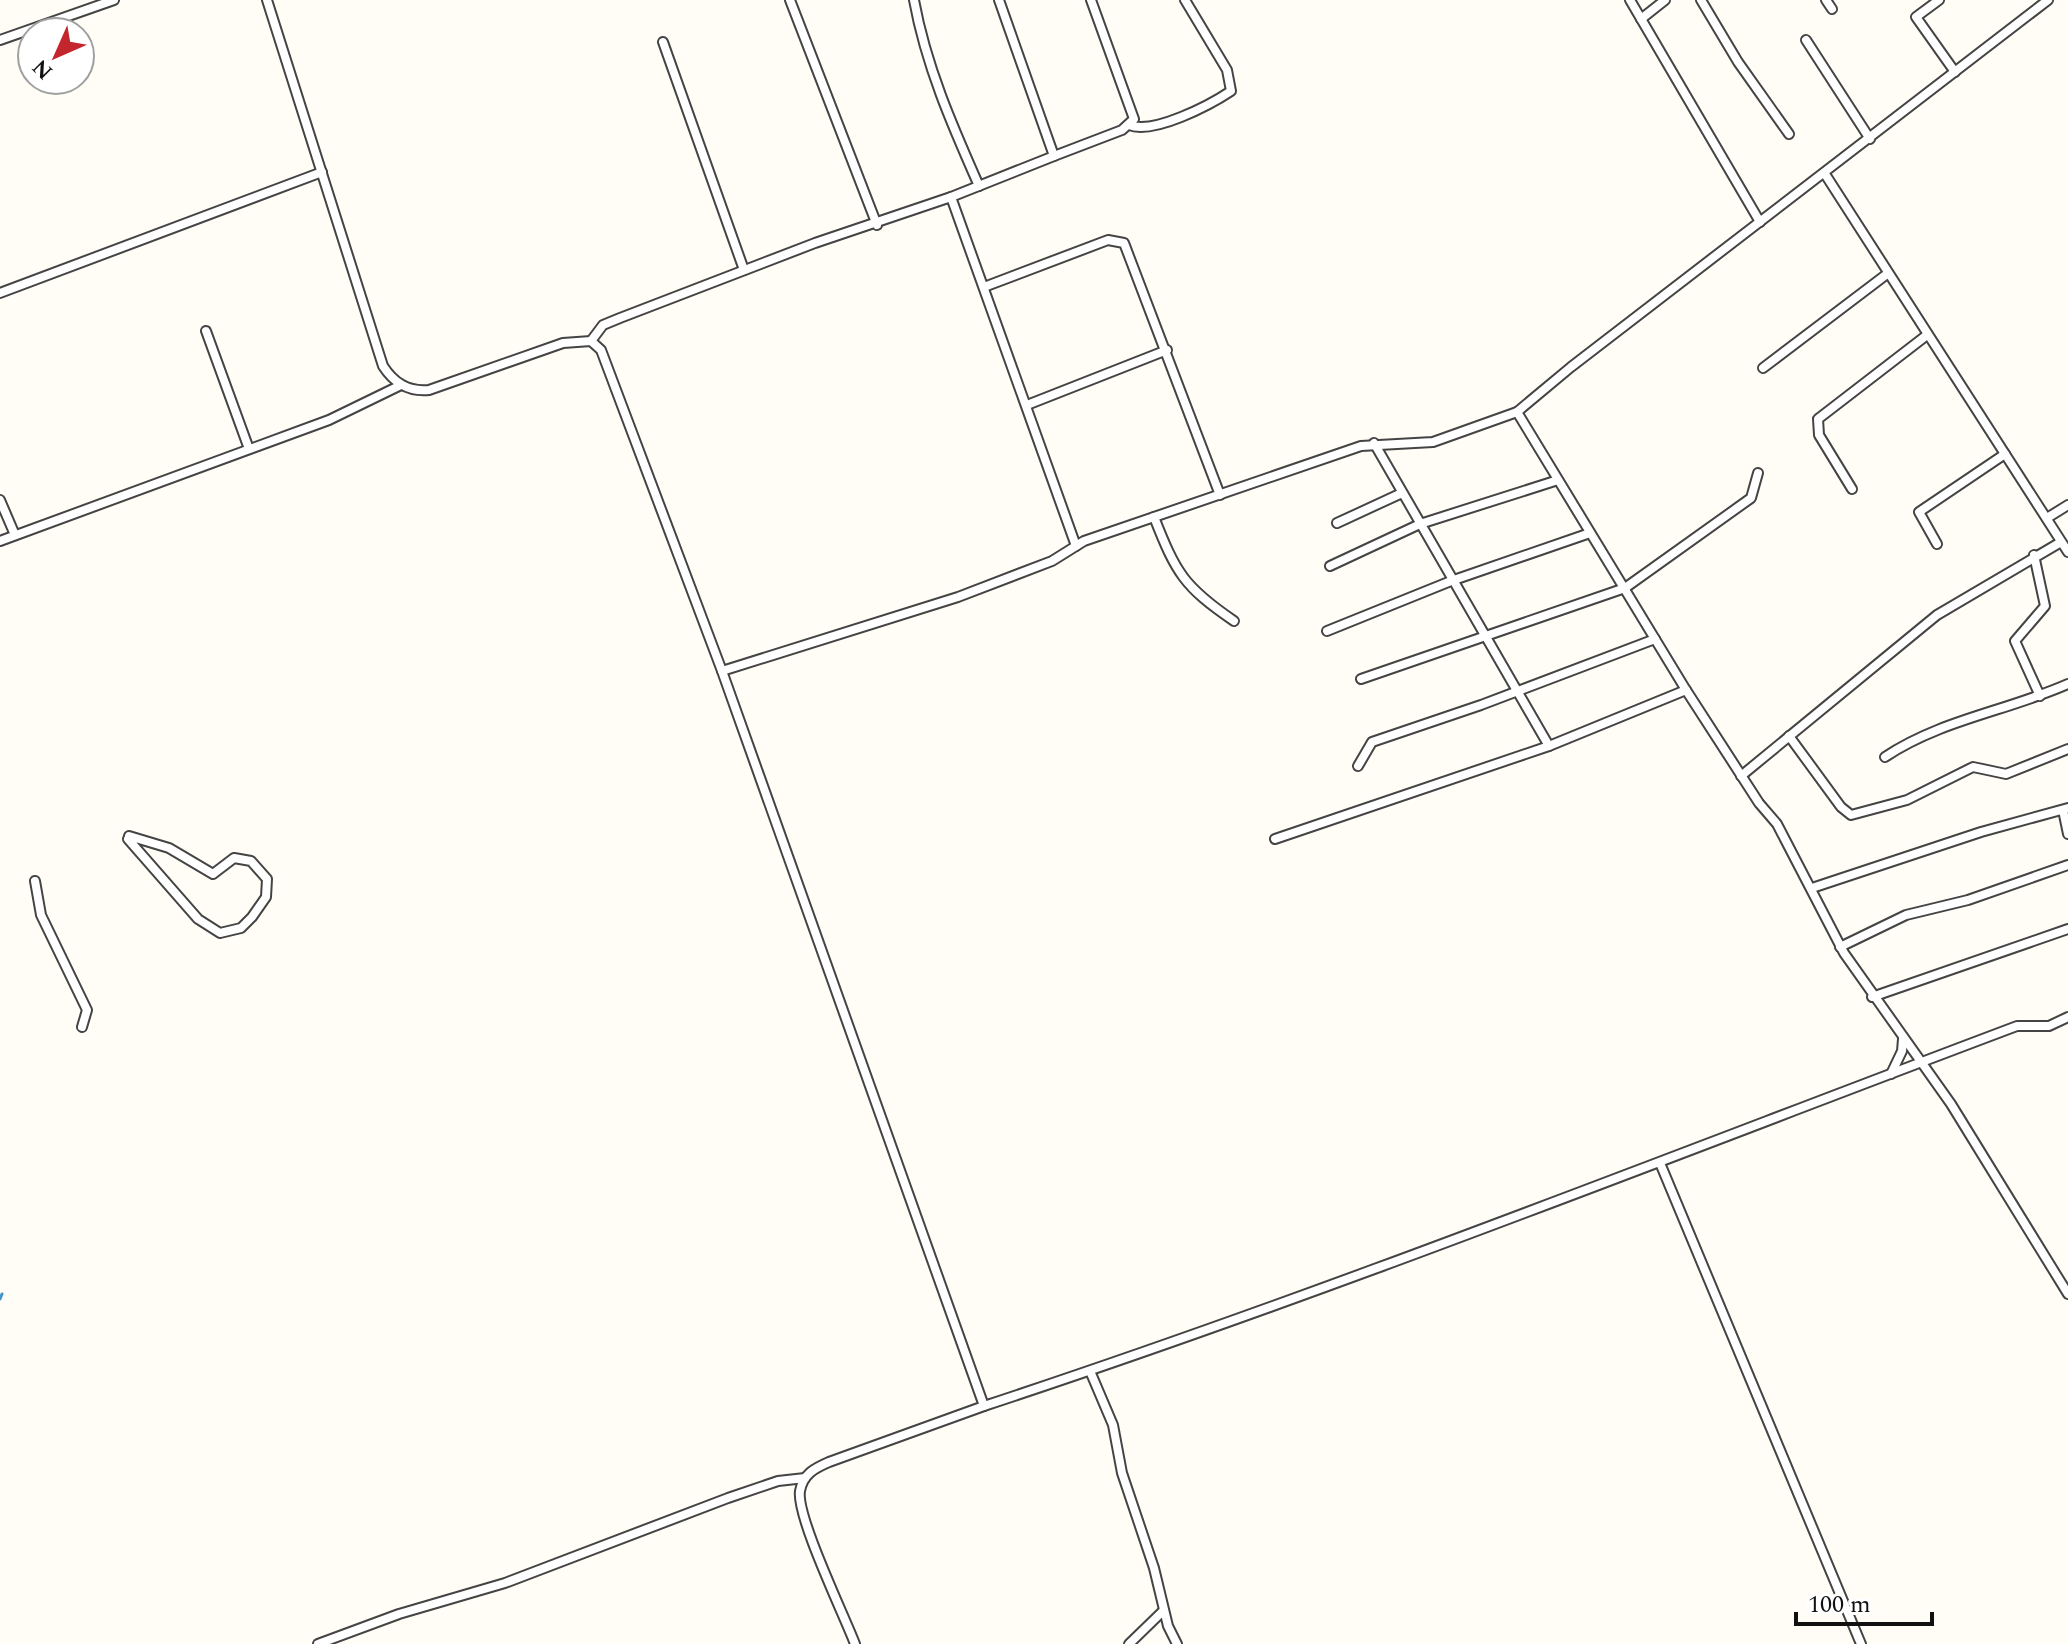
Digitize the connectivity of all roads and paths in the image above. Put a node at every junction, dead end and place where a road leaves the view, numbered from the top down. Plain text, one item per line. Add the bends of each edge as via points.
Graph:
1 (114, 0) edge
2 (267, 0) edge
3 (790, 0) edge
4 (914, 0) edge
5 (999, 0) edge
6 (1091, 0) edge
7 (1185, 0) edge
8 (1630, 0) edge
9 (1665, 0) edge
10 (1701, 0) edge
11 (1826, 0) edge
12 (1939, 0) edge
13 (2048, 0) edge
14 (1832, 9) dead end
15 (1641, 19) junction
16 (0, 40) edge
17 (1806, 40) dead end
18 (663, 42) dead end
19 (1955, 72) junction
20 (1129, 125) junction
21 (1789, 134) dead end
22 (1870, 139) junction
23 (1054, 156) junction
24 (322, 172) junction
25 (1825, 174) junction
26 (979, 186) junction
27 (951, 197) junction
28 (1760, 222) junction
29 (877, 225) junction
30 (744, 270) junction
31 (1887, 274) junction
32 (984, 287) junction
33 (0, 293) edge
34 (206, 331) dead end
35 (1927, 335) junction
36 (591, 341) junction
37 (1167, 350) junction
38 (1763, 368) dead end
39 (401, 385) junction
40 (1027, 405) junction
41 (1517, 412) junction
42 (1374, 443) junction
43 (249, 449) junction
44 (2005, 454) junction
45 (1758, 473) dead end
46 (1558, 480) junction
47 (1852, 489) dead end
48 (1402, 493) junction
49 (1220, 495) junction
50 (0, 500) edge
51 (2068, 505) edge
52 (1154, 517) junction
53 (2047, 518) junction
54 (1337, 523) dead end
55 (1420, 524) junction
56 (1590, 533) junction
57 (15, 535) junction
58 (0, 541) edge
59 (2061, 542) junction
60 (1937, 544) dead end
61 (1076, 546) junction
62 (2068, 552) edge
63 (2034, 555) junction
64 (1330, 566) dead end
65 (1451, 581) junction
66 (1625, 588) junction
67 (1234, 621) dead end
68 (1327, 631) dead end
69 (1484, 636) junction
70 (1655, 639) junction
71 (722, 671) junction
72 (1361, 679) dead end
73 (2068, 684) edge
74 (1516, 689) junction
75 (1686, 690) junction
76 (2040, 696) junction
77 (1789, 736) junction
78 (1549, 746) junction
79 (2068, 749) edge
80 (1885, 757) dead end
81 (1358, 766) dead end
82 (1741, 776) junction
83 (2066, 809) edge
84 (2068, 834) edge
85 (129, 837) joint
86 (1275, 839) dead end
87 (2068, 865) edge
88 (35, 881) dead end
89 (1812, 888) junction
90 (2068, 929) edge
91 (1840, 947) junction
92 (1872, 997) junction
93 (2068, 1017) edge
94 (82, 1027) dead end
95 (1904, 1038) junction
96 (1919, 1062) junction
97 (1891, 1074) junction
98 (1660, 1163) junction
99 (2068, 1294) edge
100 (1090, 1371) junction
101 (984, 1406) junction
102 (805, 1478) junction
103 (1163, 1611) junction
104 (318, 1644) edge
105 (855, 1644) edge
106 (1129, 1644) edge
107 (1177, 1644) edge
108 (1861, 1644) edge

1 - 16 street
2 - 24 street
3 - 29 street
4 - 26 street via 933,78
5 - 23 street
6 - 20 street via 1133,112
7 - 20 street via 1227,70 1231,91 1186,115 1138,129
8 - 15 street
9 - 15 street
10 - 21 street
11 - 14 street
12 - 19 street via 1916,17
13 - 19 street
15 - 28 street
17 - 22 street
18 - 30 street
19 - 22 street
20 - 23 street
22 - 25 street
23 - 26 street
24 - 33 street
24 - 39 street via 383,366
25 - 28 street
25 - 31 street
26 - 27 street
27 - 29 street
27 - 32 street
28 - 41 street
29 - 30 street
30 - 36 street via 603,325
31 - 35 street
31 - 38 street
32 - 37 street via 1116,239 1131,252
32 - 40 street
34 - 43 street
35 - 44 street
35 - 47 street via 1818,419 1819,435
36 - 39 street via 563,343 429,390 416,392
36 - 71 street via 606,362
37 - 40 street
37 - 49 street
39 - 43 street via 329,420
40 - 61 street
41 - 42 street via 1433,442
41 - 46 street
42 - 48 street
42 - 49 street
43 - 57 street
44 - 53 street
44 - 60 street via 1921,509
45 - 66 street via 1751,498
46 - 55 street
46 - 56 street
48 - 54 street
48 - 55 street
49 - 52 street
50 - 57 street
51 - 53 street
52 - 61 street
52 - 67 street via 1181,578
53 - 59 street
55 - 64 street
55 - 65 street
56 - 65 street
56 - 66 street
57 - 58 street
59 - 62 street
59 - 63 street
61 - 71 street via 1052,561 958,597
63 - 76 street via 2045,606 2015,641
63 - 77 street via 1937,615
65 - 68 street
65 - 69 street
66 - 69 street
66 - 70 street
69 - 72 street
69 - 74 street
70 - 74 street
70 - 75 street
71 - 101 street
73 - 76 street
74 - 78 street
74 - 81 street via 1372,742
75 - 78 street
75 - 82 street
76 - 80 street via 1930,730
77 - 79 street via 1851,815 1907,800 1973,767 2006,774
77 - 82 street
78 - 86 street
82 - 89 street via 1777,824
83 - 84 street
83 - 89 street
85 - 85 street via 209,928 230,933 241,928 266,897 267,879 251,861 234,858 213,874 169,848
87 - 91 street via 1906,915
88 - 94 street via 41,915 87,1010
89 - 91 street
90 - 92 street
91 - 92 street
92 - 95 street
93 - 96 street via 2049,1026 2017,1026
95 - 96 street
95 - 97 street
96 - 97 street
96 - 99 street via 1951,1104
97 - 98 street
98 - 100 street
98 - 108 street
100 - 101 street
100 - 103 street via 1113,1425
101 - 102 street via 813,1468
102 - 104 street via 728,1498 505,1583
102 - 105 street via 800,1504
103 - 106 street
103 - 107 street

